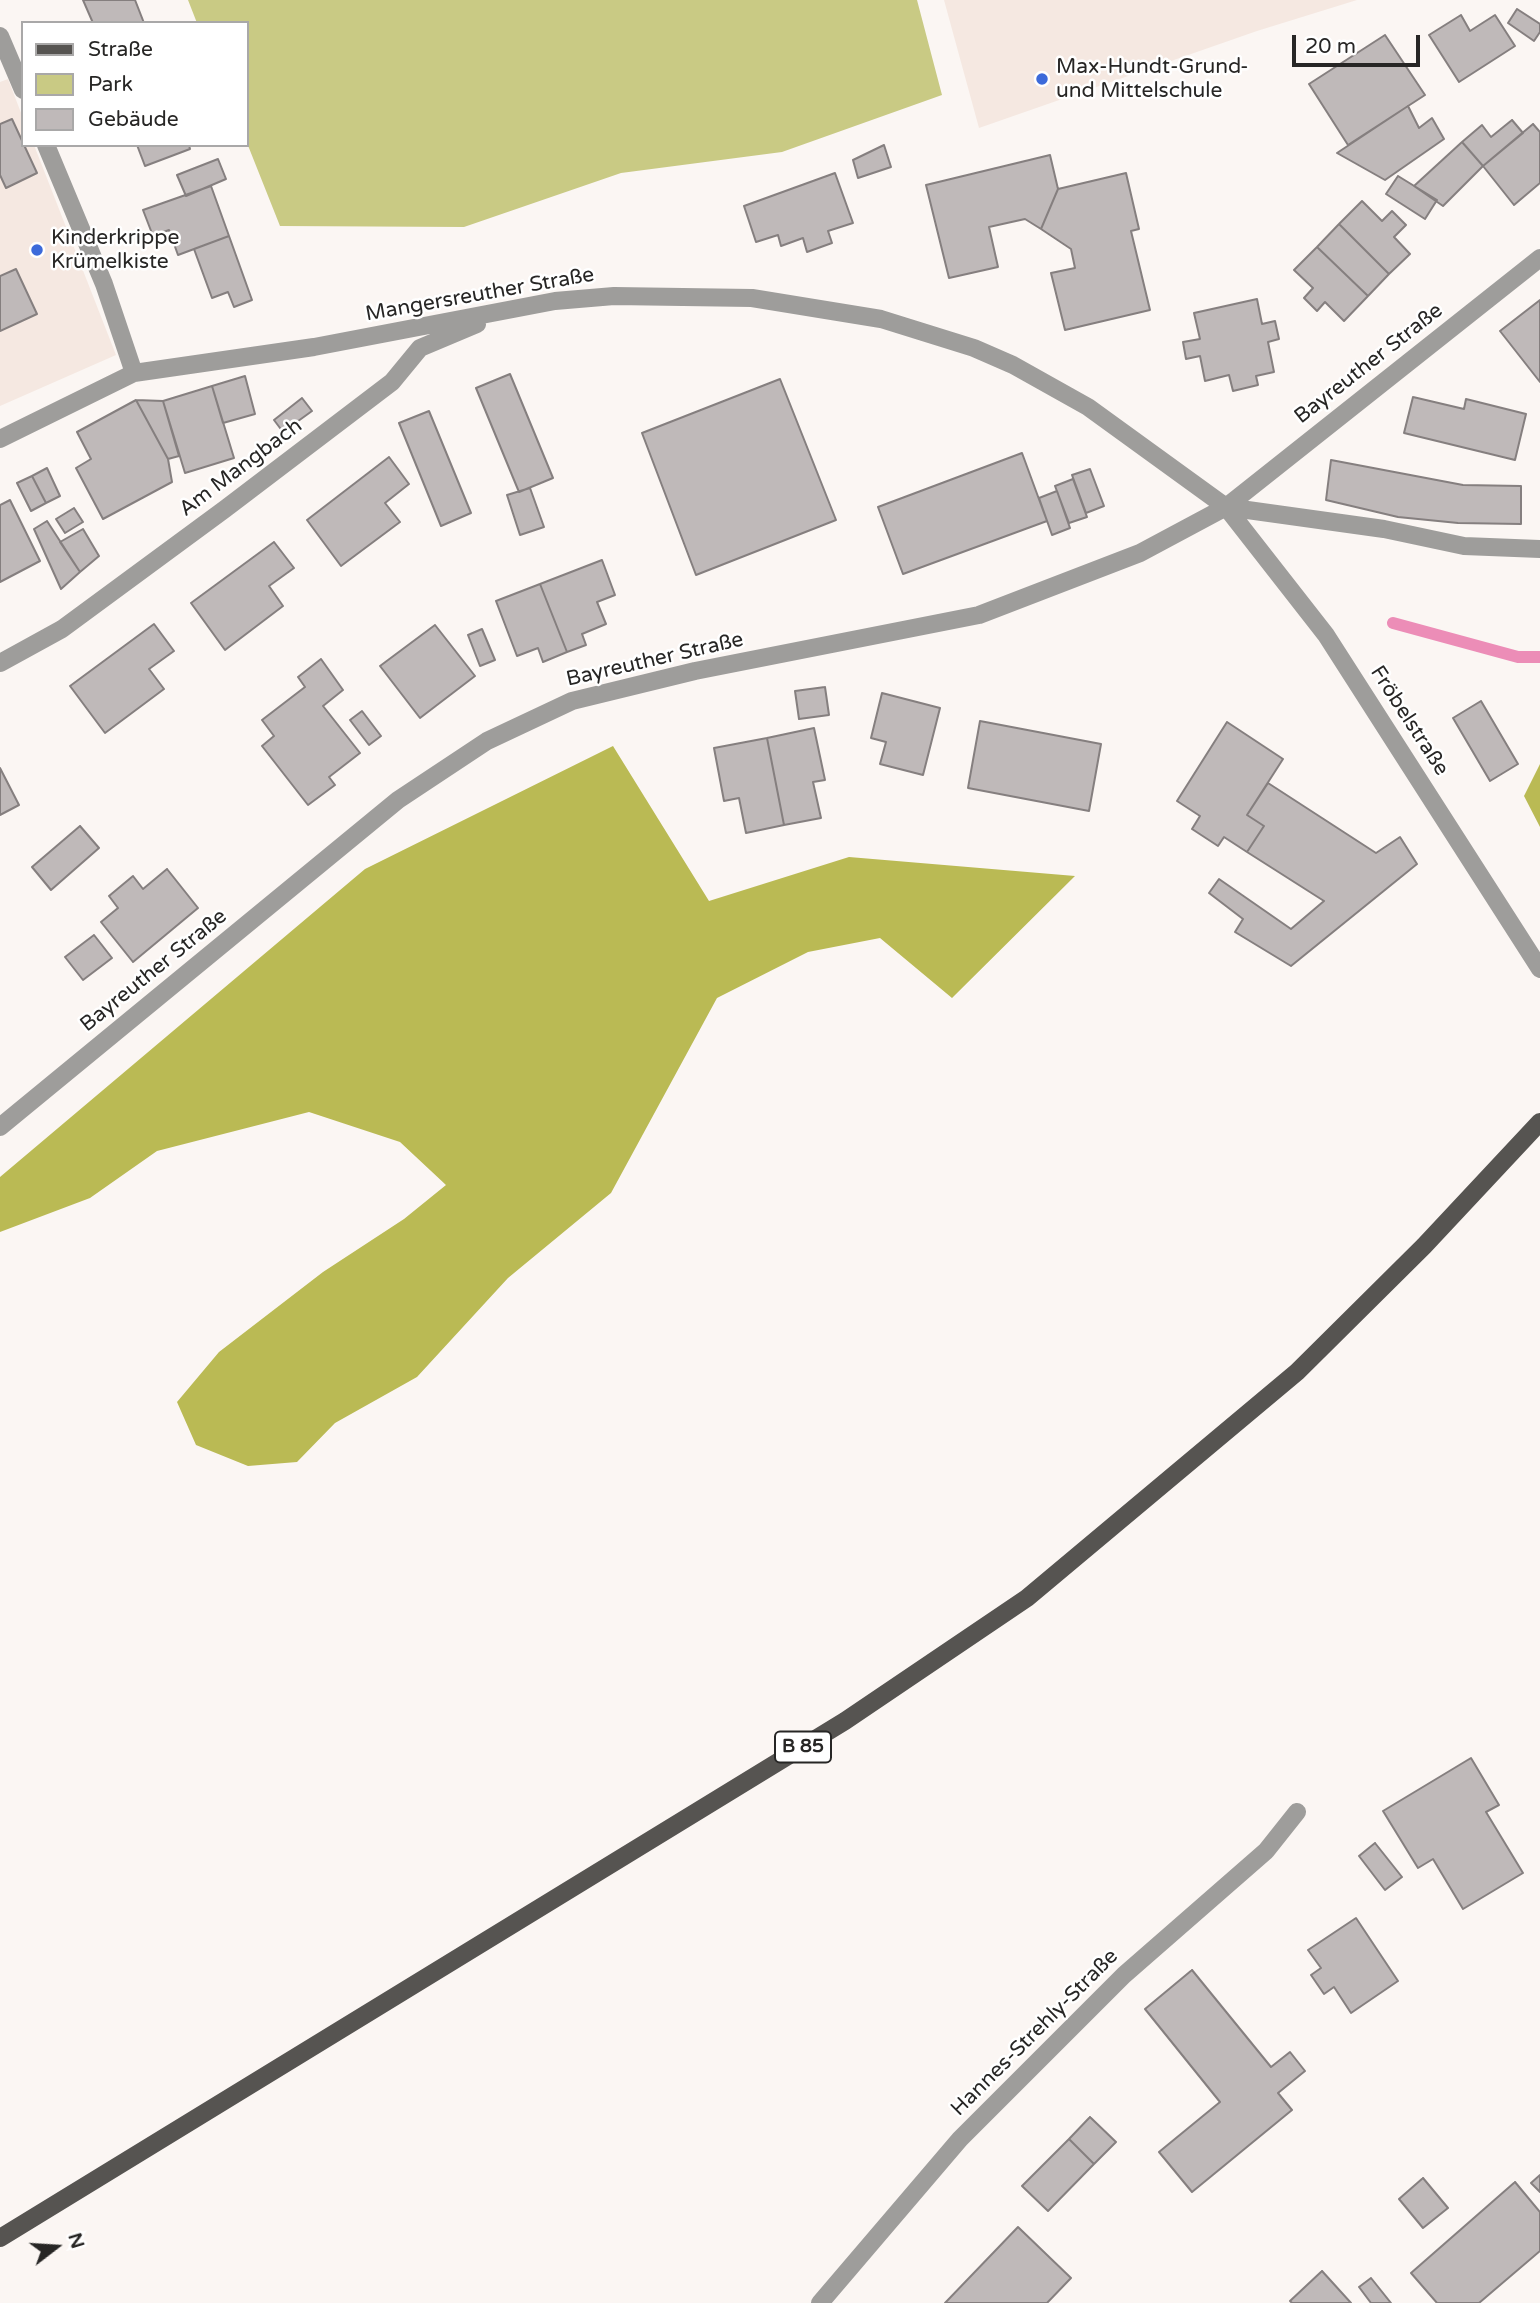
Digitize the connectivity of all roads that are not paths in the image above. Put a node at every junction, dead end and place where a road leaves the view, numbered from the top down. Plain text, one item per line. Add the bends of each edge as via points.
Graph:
1 (0, 36) edge
2 (21, 85) edge
3 (47, 147) edge
4 (1540, 258) edge
5 (506, 311) junction
6 (134, 373) junction
7 (0, 439) edge
8 (1226, 507) junction
9 (1540, 549) edge
10 (0, 663) edge
11 (1540, 969) edge
12 (1540, 1122) edge
13 (0, 1127) edge
14 (1297, 1812) dead end
15 (0, 2238) edge
16 (820, 2303) edge

1 - 2 street
3 - 6 street via 104,284
4 - 8 street, Bayreuther Straße
5 - 6 street, Mangersreuther Straße via 314,347
5 - 8 street, Mangersreuther Straße via 614,296 752,298 881,320 974,348 1013,365 1088,407
5 - 10 street, Am Mangbach via 420,348 392,382 225,509 62,629
6 - 7 street, Mangersreuther Straße
8 - 9 street via 1464,545
8 - 11 street, Fröbelstraße via 1326,635
8 - 13 street, Bayreuther Straße via 1140,553 979,615 695,671 572,701 487,741 398,800
12 - 15 main road, B 85 via 1297,1372 1027,1598 845,1721
14 - 16 street, Hannes-Strehly-Straße via 1266,1851 1124,1975 960,2139

